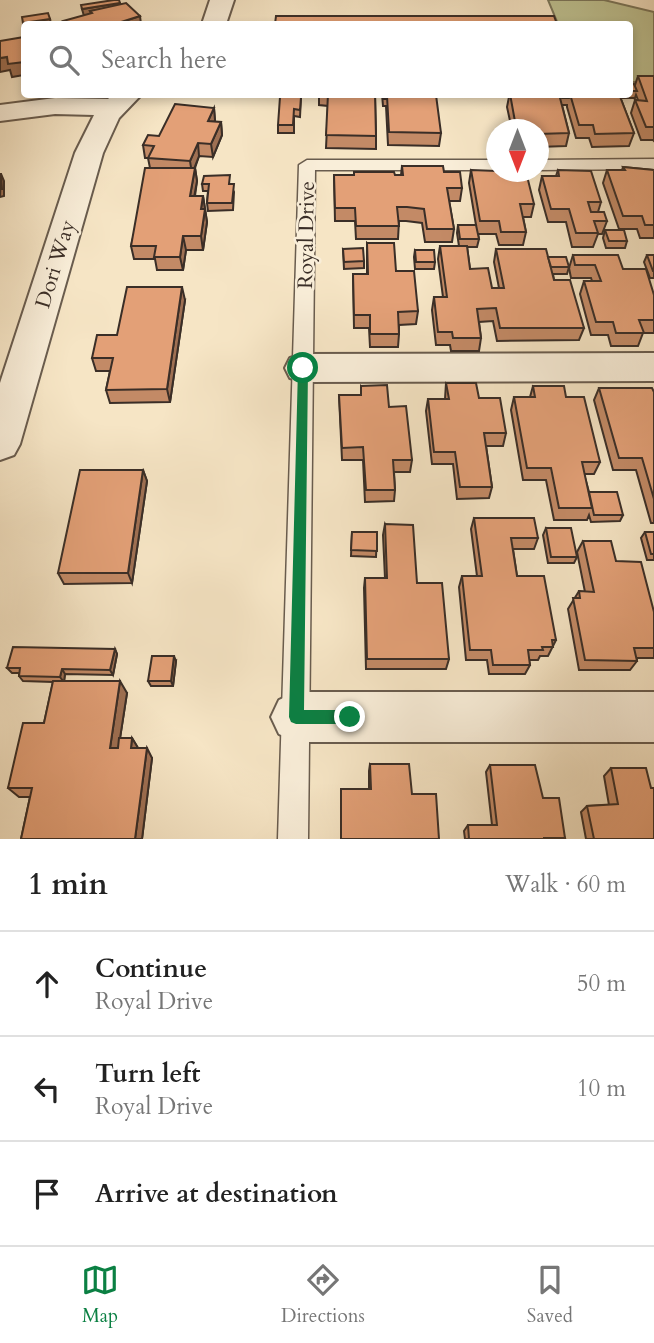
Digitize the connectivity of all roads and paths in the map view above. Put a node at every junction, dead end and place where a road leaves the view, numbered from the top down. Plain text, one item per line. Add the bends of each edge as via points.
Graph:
1 (222, 0) edge
2 (215, 21) edge
3 (121, 101) edge
4 (0, 113) edge
5 (654, 164) edge
6 (486, 165) edge
7 (549, 165) edge
8 (654, 367) edge
9 (303, 368) junction
10 (0, 444) edge
11 (296, 717) junction
12 (654, 717) edge
13 (293, 839) edge

1 - 2 street
3 - 4 street
3 - 10 street, Dori Way via 100,125 89,153
5 - 7 lane
6 - 9 lane, Royal Drive via 307,165
8 - 9 street
9 - 11 lane, Royal Drive
11 - 12 street
11 - 13 lane, Royal Drive

